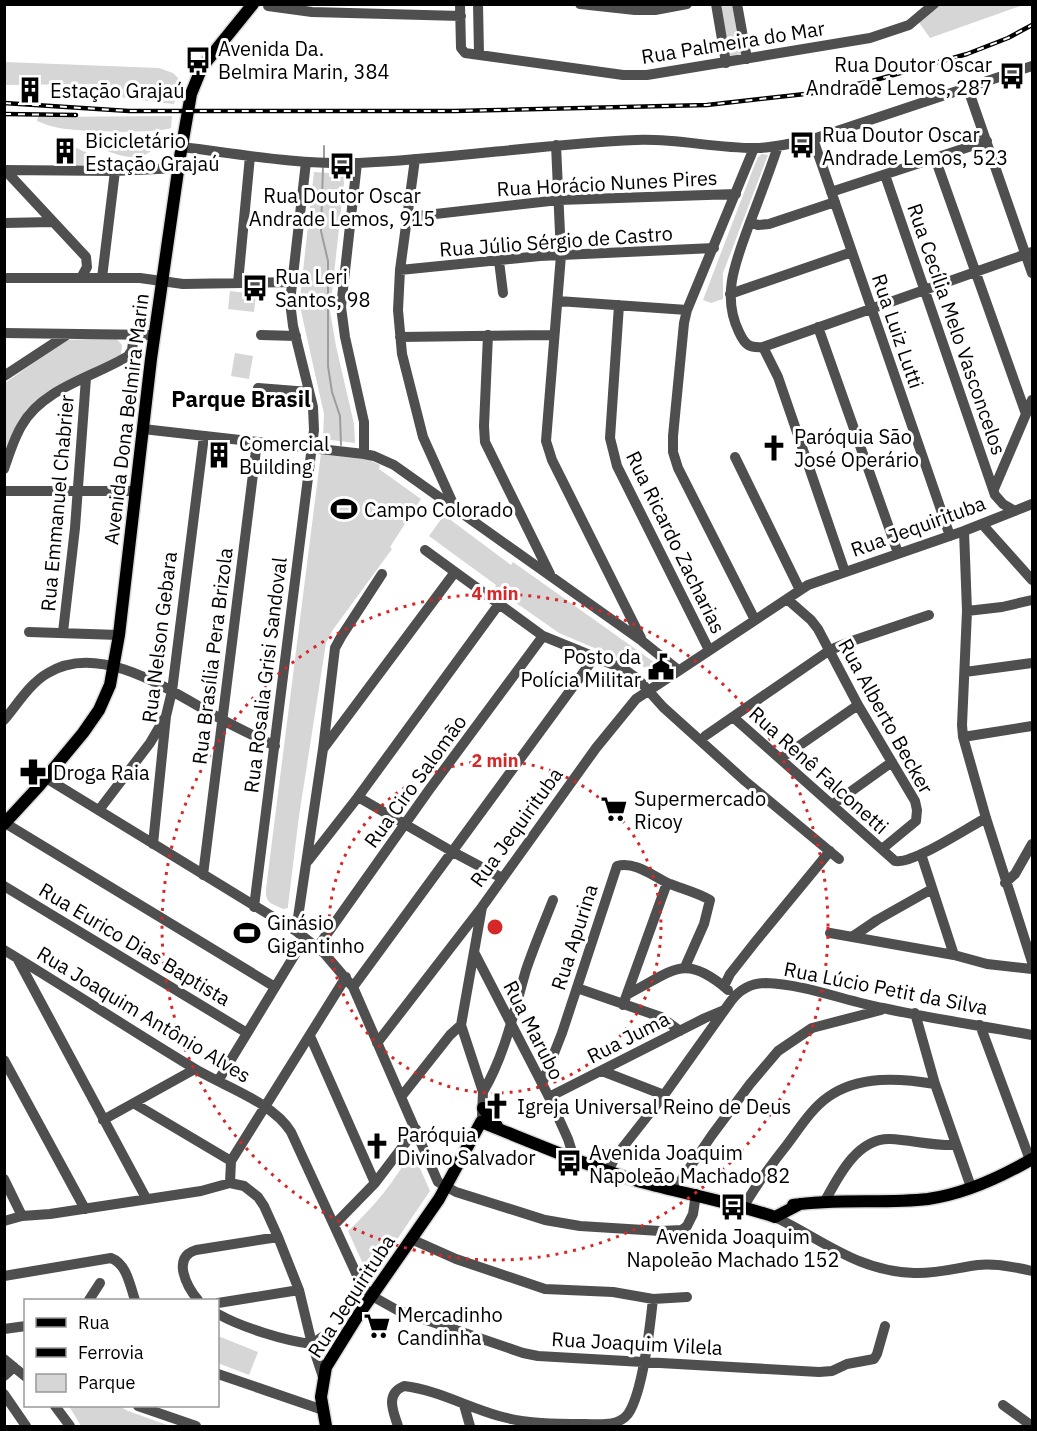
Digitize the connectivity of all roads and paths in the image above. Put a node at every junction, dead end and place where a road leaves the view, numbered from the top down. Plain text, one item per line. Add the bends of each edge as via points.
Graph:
1 (253, 4) edge
2 (460, 4) edge
3 (478, 4) edge
4 (580, 4) edge
5 (687, 4) edge
6 (716, 4) edge
7 (737, 4) edge
8 (934, 4) edge
9 (268, 6) dead end
10 (460, 16) junction
11 (479, 54) junction
12 (747, 59) junction
13 (726, 63) junction
14 (1032, 66) edge
15 (968, 88) junction
16 (813, 139) junction
17 (987, 141) junction
18 (556, 145) junction
19 (182, 147) junction
20 (778, 147) junction
21 (754, 148) junction
22 (250, 156) junction
23 (935, 158) junction
24 (415, 159) junction
25 (306, 162) junction
26 (357, 163) junction
27 (178, 168) junction
28 (5, 170) edge
29 (115, 171) junction
30 (885, 176) junction
31 (736, 194) junction
32 (833, 197) junction
33 (559, 200) junction
34 (408, 217) junction
35 (52, 222) junction
36 (750, 222) junction
37 (4, 223) edge
38 (714, 248) junction
39 (852, 252) junction
40 (1029, 253) edge
41 (561, 255) junction
42 (499, 261) junction
43 (400, 270) junction
44 (975, 272) junction
45 (1032, 273) edge
46 (4, 278) edge
47 (81, 278) junction
48 (102, 278) junction
49 (163, 281) junction
50 (291, 282) junction
51 (238, 283) junction
52 (924, 290) junction
53 (503, 293) dead end
54 (730, 294) junction
55 (558, 301) junction
56 (619, 305) junction
57 (871, 308) junction
58 (687, 310) junction
59 (819, 327) junction
60 (4, 333) edge
61 (68, 333) junction
62 (134, 334) junction
63 (155, 334) junction
64 (261, 335) dead end
65 (488, 335) junction
66 (554, 335) junction
67 (296, 336) junction
68 (400, 337) junction
69 (763, 347) junction
70 (4, 376) edge
71 (86, 378) junction
72 (258, 388) dead end
73 (309, 392) junction
74 (1032, 400) edge
75 (1026, 414) junction
76 (142, 429) junction
77 (204, 436) junction
78 (257, 442) junction
79 (312, 448) junction
80 (364, 454) junction
81 (735, 457) dead end
82 (4, 469) edge
83 (77, 490) junction
84 (4, 491) edge
85 (136, 491) junction
86 (995, 492) junction
87 (1032, 504) edge
88 (455, 508) junction
89 (1015, 511) junction
90 (987, 522) junction
91 (964, 531) junction
92 (950, 536) junction
93 (425, 550) dead end
94 (898, 553) junction
95 (455, 572) junction
96 (845, 572) junction
97 (382, 574) dead end
98 (552, 577) junction
99 (1032, 580) edge
100 (800, 590) junction
101 (787, 599) junction
102 (1032, 600) edge
103 (499, 604) junction
104 (967, 611) junction
105 (929, 615) dead end
106 (755, 620) junction
107 (29, 632) dead end
108 (63, 632) junction
109 (119, 634) junction
110 (543, 636) junction
111 (642, 641) junction
112 (830, 650) junction
113 (709, 651) junction
114 (594, 658) junction
115 (1032, 663) edge
116 (113, 666) junction
117 (678, 670) junction
118 (965, 672) junction
119 (648, 689) junction
120 (172, 691) junction
121 (858, 705) junction
122 (166, 716) junction
123 (733, 717) junction
124 (4, 720) edge
125 (222, 720) junction
126 (1032, 726) edge
127 (705, 736) dead end
128 (963, 737) junction
129 (150, 743) junction
130 (164, 745) junction
131 (275, 746) junction
132 (323, 749) junction
133 (780, 759) junction
134 (892, 762) junction
135 (46, 778) junction
136 (358, 797) junction
137 (832, 805) junction
138 (99, 810) junction
139 (986, 818) junction
140 (5, 823) edge
141 (406, 824) junction
142 (153, 844) junction
143 (1032, 844) edge
144 (882, 849) junction
145 (830, 851) junction
146 (453, 852) junction
147 (921, 854) junction
148 (839, 859) dead end
149 (307, 862) junction
150 (203, 875) junction
151 (502, 878) junction
152 (667, 883) junction
153 (1005, 883) junction
154 (4, 886) edge
155 (932, 889) junction
156 (553, 900) dead end
157 (254, 907) junction
158 (482, 907) junction
159 (462, 930) junction
160 (830, 933) dead end
161 (477, 934) junction
162 (301, 935) junction
163 (852, 937) junction
164 (317, 948) junction
165 (4, 950) edge
166 (474, 951) junction
167 (954, 955) junction
168 (16, 957) junction
169 (1032, 962) edge
170 (685, 967) junction
171 (1032, 969) edge
172 (45, 975) junction
173 (346, 976) junction
174 (724, 986) junction
175 (275, 987) junction
176 (353, 987) junction
177 (33, 988) junction
178 (577, 988) junction
179 (628, 994) junction
180 (735, 996) junction
181 (837, 998) junction
182 (623, 1005) junction
183 (886, 1009) junction
184 (724, 1010) junction
185 (915, 1013) junction
186 (838, 1021) junction
187 (511, 1024) junction
188 (461, 1025) junction
189 (980, 1025) junction
190 (680, 1031) junction
191 (247, 1033) junction
192 (1032, 1035) edge
193 (310, 1036) junction
194 (377, 1042) junction
195 (4, 1060) edge
196 (619, 1062) junction
197 (195, 1069) junction
198 (602, 1071) junction
199 (621, 1079) junction
200 (219, 1081) junction
201 (542, 1084) junction
202 (935, 1084) junction
203 (483, 1092) junction
204 (664, 1095) junction
205 (401, 1097) junction
206 (549, 1097) junction
207 (135, 1104) junction
208 (265, 1107) junction
209 (483, 1108) junction
210 (103, 1120) junction
211 (481, 1122) junction
212 (416, 1129) junction
213 (500, 1129) junction
214 (956, 1145) junction
215 (574, 1158) junction
216 (1031, 1160) edge
217 (231, 1161) junction
218 (608, 1171) junction
219 (4, 1179) edge
220 (230, 1183) junction
221 (375, 1183) junction
222 (446, 1187) junction
223 (971, 1187) junction
224 (675, 1189) junction
225 (696, 1194) junction
226 (146, 1198) junction
227 (825, 1201) junction
228 (800, 1204) junction
229 (744, 1206) junction
230 (85, 1209) junction
231 (757, 1211) junction
232 (22, 1216) junction
233 (775, 1217) junction
234 (4, 1221) edge
235 (334, 1225) junction
236 (278, 1237) junction
237 (411, 1239) junction
238 (1032, 1270) edge
239 (4, 1276) edge
240 (100, 1283) dead end
241 (299, 1290) junction
242 (372, 1296) junction
243 (687, 1297) dead end
244 (90, 1299) edge
245 (135, 1299) edge
246 (197, 1299) edge
247 (653, 1299) junction
248 (219, 1303) edge
249 (219, 1314) edge
250 (24, 1326) edge
251 (885, 1326) dead end
252 (4, 1329) edge
253 (310, 1330) junction
254 (322, 1337) junction
255 (312, 1344) junction
256 (339, 1345) junction
257 (4, 1359) edge
258 (644, 1363) junction
259 (14, 1367) junction
260 (219, 1374) edge
261 (24, 1375) edge
262 (4, 1376) edge
263 (323, 1377) junction
264 (4, 1394) edge
265 (464, 1405) junction
266 (1003, 1405) dead end
267 (57, 1407) edge
268 (141, 1407) edge
269 (323, 1410) junction
270 (26, 1426) edge
271 (70, 1426) edge
272 (196, 1426) edge
273 (326, 1426) edge
274 (398, 1426) edge
275 (470, 1426) edge
276 (1032, 1426) edge

1 - 19 main road, Avenida Dona Belmira Marin via 196,78
2 - 10 street
3 - 11 street
4 - 5 street via 655,10
6 - 13 street
7 - 12 street
8 - 12 street, Rua Palmeira do Mar via 909,25 870,38
9 - 10 street via 312,12
10 - 11 street, Rua Palmeira do Mar via 461,48 465,53
11 - 13 street, Rua Palmeira do Mar via 636,75
12 - 13 street, Rua Palmeira do Mar
14 - 15 street
15 - 16 street
15 - 17 street
16 - 20 street
16 - 32 street, Rua Luiz Lutti
17 - 23 street
17 - 40 street
18 - 21 street via 656,139
18 - 24 street
18 - 33 street
19 - 22 street
19 - 27 main road, Avenida Dona Belmira Marin
20 - 21 street
20 - 36 street
21 - 31 street
22 - 25 street
22 - 51 street
23 - 30 street
23 - 44 street
24 - 26 street
24 - 34 street
25 - 26 street
25 - 50 street, Rua Rosalia Grisi Sandoval
26 - 80 street via 341,307 364,422
27 - 29 street
27 - 49 main road, Avenida Dona Belmira Marin
28 - 29 street
28 - 35 street
29 - 48 street
30 - 32 street
30 - 52 street, Rua Cecília Melo Vasconcelos
31 - 33 street, Rua Horácio Nunes Pires
31 - 38 street
32 - 36 street via 770,224
32 - 39 street, Rua Luiz Lutti
33 - 34 street, Rua Horácio Nunes Pires
33 - 41 street
34 - 43 street
35 - 37 street
35 - 47 street via 86,257 87,267
36 - 54 street via 734,265
38 - 41 street, Rua Júlio Sérgio de Castro
38 - 58 street
39 - 54 street
39 - 57 street, Rua Luiz Lutti
40 - 44 street
40 - 45 street
41 - 42 street, Rua Júlio Sérgio de Castro
41 - 55 street
42 - 43 street, Rua Júlio Sérgio de Castro
42 - 53 street
43 - 68 street
44 - 52 street
44 - 75 street
46 - 47 street
47 - 48 street
48 - 49 street
49 - 51 street
49 - 63 main road, Avenida Dona Belmira Marin
50 - 51 street
50 - 67 street, Rua Rosalia Grisi Sandoval
52 - 57 street
52 - 86 street, Rua Cecília Melo Vasconcelos
54 - 69 street via 731,313 742,339 751,348
55 - 56 street
55 - 66 street
56 - 58 street
56 - 113 street, Rua Ricardo Zacharias via 611,448
57 - 59 street
57 - 92 street, Rua Luiz Lutti
58 - 106 street via 680,346 673,452
59 - 69 street
59 - 94 street
60 - 61 street
61 - 62 street
61 - 70 street
62 - 63 street
62 - 71 street via 128,356
63 - 76 main road, Avenida Dona Belmira Marin
64 - 67 street
65 - 66 street
65 - 68 street
65 - 98 street via 485,442
66 - 111 street via 548,450
67 - 73 street, Rua Rosalia Grisi Sandoval
68 - 88 street via 419,427
69 - 96 street
71 - 82 street via 47,399 30,415 21,426
71 - 83 street, Rua Emmanuel Chabrier
72 - 73 street
73 - 79 street, Rua Rosalia Grisi Sandoval via 314,420
74 - 75 street
75 - 86 street
76 - 77 street
76 - 85 main road, Avenida Dona Belmira Marin
77 - 78 street
77 - 120 street, Rua Nelson Gebara
78 - 79 street
78 - 125 street, Rua Brasília Pera Brizola
79 - 80 street
79 - 131 street, Rua Rosalia Grisi Sandoval
80 - 88 street via 394,465
81 - 100 street
83 - 84 street
83 - 85 street
83 - 108 street, Rua Emmanuel Chabrier
85 - 109 main road, Avenida Dona Belmira Marin
86 - 89 street via 1003,504
86 - 90 street
87 - 89 street, Rua Jequirituba
88 - 98 street
89 - 90 street, Rua Jequirituba
90 - 91 street, Rua Jequirituba
90 - 99 street
91 - 92 street, Rua Jequirituba
91 - 104 street
92 - 94 street, Rua Jequirituba
93 - 95 street
94 - 96 street, Rua Jequirituba
95 - 103 street
95 - 132 street
96 - 100 street, Rua Jequirituba
97 - 132 street via 336,646
98 - 111 street
100 - 101 street, Rua Jequirituba
101 - 106 street, Rua Jequirituba
101 - 112 street, Rua Alberto Becker via 811,620
102 - 104 street
103 - 110 street
103 - 136 street
104 - 118 street
105 - 112 street
106 - 113 street, Rua Jequirituba
107 - 108 street
108 - 109 street
109 - 116 main road, Avenida Dona Belmira Marin
110 - 114 street
110 - 141 street, Rua Ciro Salomão
111 - 117 street
112 - 121 street, Rua Alberto Becker
112 - 123 street
113 - 117 street, Rua Jequirituba
114 - 119 street via 624,669
114 - 146 street
115 - 118 street
116 - 120 street
116 - 124 street via 73,664 50,671
116 - 135 main road, Avenida Dona Belmira Marin via 99,710
117 - 119 street, Rua Jequirituba
118 - 128 street
119 - 145 street via 745,781
119 - 151 street, Rua Jequirituba via 620,717
120 - 122 street, Rua Nelson Gebara
120 - 125 street
121 - 133 street
121 - 134 street, Rua Alberto Becker
122 - 129 street
122 - 130 street, Rua Nelson Gebara
123 - 127 street
123 - 133 street, Rua Renê Falconetti
125 - 131 street
125 - 150 street, Rua Brasília Pera Brizola
126 - 128 street
128 - 139 street
129 - 130 street
129 - 138 street
130 - 142 street, Rua Nelson Gebara
131 - 157 street, Rua Rosalia Grisi Sandoval
132 - 149 street
133 - 137 street, Rua Renê Falconetti
134 - 137 street
134 - 144 street, Rua Alberto Becker via 915,801 918,815 912,825
135 - 138 street
135 - 140 main road, Avenida Dona Belmira Marin
136 - 141 street
136 - 149 street
137 - 144 street, Rua Renê Falconetti
138 - 142 street
139 - 147 street
139 - 153 street
140 - 175 street
141 - 146 street
141 - 164 street, Rua Ciro Salomão
142 - 150 street
143 - 153 street via 1015,874
144 - 147 street, Rua Renê Falconetti via 898,862
145 - 148 street
145 - 174 street
146 - 151 street
146 - 176 street
147 - 155 street
149 - 162 street
150 - 157 street
151 - 158 street, Rua Jequirituba
152 - 170 street via 710,900
152 - 178 street, Rua Apurina via 633,866 615,868
152 - 179 street
153 - 169 street
154 - 191 street, Rua Eurico Dias Baptista
155 - 163 street
155 - 167 street
156 - 187 street
157 - 162 street
158 - 159 street
158 - 161 street, Rua Jequirituba
159 - 161 street
159 - 194 street
160 - 163 street
161 - 166 street, Rua Jequirituba
162 - 164 street
162 - 175 street
163 - 167 street
164 - 173 street
165 - 168 street, Rua Joaquim Antônio Alves
166 - 187 street, Rua Marubo
166 - 188 street, Rua Jequirituba
167 - 171 street via 987,964
168 - 172 street, Rua Joaquim Antônio Alves
168 - 177 street
170 - 174 street via 703,972
170 - 179 street
172 - 177 street
172 - 197 street, Rua Joaquim Antônio Alves
173 - 176 street
173 - 193 street
174 - 180 street
175 - 191 street
176 - 194 street
177 - 210 street
178 - 182 street
178 - 201 street, Rua Apurina
179 - 182 street
180 - 181 street, Rua Lúcio Petit da Silva via 748,986 765,983
180 - 184 street
181 - 183 street, Rua Lúcio Petit da Silva
181 - 186 street
182 - 190 street via 661,1017
183 - 185 street, Rua Lúcio Petit da Silva
183 - 186 street
184 - 190 street, Rua Juma
184 - 204 street
185 - 189 street, Rua Lúcio Petit da Silva
185 - 202 street
186 - 224 street via 812,1028 772,1057
187 - 201 street, Rua Marubo
187 - 203 street
188 - 203 street, Rua Jequirituba
188 - 205 street
189 - 192 street, Rua Lúcio Petit da Silva
189 - 216 street
190 - 196 street, Rua Juma
191 - 200 street
193 - 208 street
193 - 221 street
194 - 205 street
195 - 230 street
196 - 198 street, Rua Juma
196 - 199 street
197 - 200 street, Rua Joaquim Antônio Alves
197 - 207 street
198 - 199 street
198 - 206 street, Rua Juma
199 - 204 street
200 - 208 street, Rua Joaquim Antônio Alves
201 - 206 street, Rua Marubo
202 - 214 street
202 - 229 street via 876,1079 828,1097 808,1117
203 - 209 street, Rua Jequirituba
204 - 218 street
205 - 212 street
206 - 215 street, Rua Marubo
207 - 210 street
207 - 217 street
208 - 217 street
208 - 235 street, Rua Joaquim Antônio Alves via 283,1120 291,1132
209 - 211 street, Rua Jequirituba
209 - 213 main road
210 - 226 street
211 - 213 main road
211 - 222 main road, Rua Jequirituba
212 - 221 street
212 - 222 street via 436,1178
213 - 215 main road
214 - 223 street
214 - 227 street via 891,1139 875,1142 850,1161
215 - 218 main road
216 - 223 main road
217 - 220 street
218 - 224 main road
219 - 232 street
220 - 226 street
220 - 236 street via 244,1186 258,1197
221 - 235 street
222 - 225 street via 545,1220 660,1231 682,1230 687,1226
222 - 237 main road, Rua Jequirituba
223 - 227 main road via 927,1199
224 - 225 main road
225 - 229 main road
226 - 230 street
227 - 228 main road
228 - 231 main road
228 - 233 main road
229 - 231 main road
230 - 232 street
231 - 233 main road
232 - 234 street
233 - 238 street via 862,1264 890,1270 936,1273 980,1265
235 - 242 street, Rua Joaquim Antônio Alves via 362,1284
236 - 241 street
236 - 246 street via 187,1254 182,1266 187,1284
237 - 242 main road, Rua Jequirituba
237 - 247 street via 456,1259 545,1289 613,1292
239 - 245 street via 111,1258 119,1262
240 - 244 street
241 - 248 street
241 - 253 street
242 - 256 main road, Rua Jequirituba
242 - 258 street, Rua Joaquim Vilela via 397,1310 523,1353
243 - 247 street
247 - 258 street
249 - 255 street via 258,1330
250 - 252 street
251 - 258 street, Rua Joaquim Vilela via 874,1359 832,1371
253 - 254 street
253 - 255 street
254 - 255 street
254 - 256 street
255 - 263 street
256 - 263 main road, Rua Jequirituba
257 - 259 street
258 - 265 street via 629,1412 612,1424 531,1423
259 - 261 street
259 - 262 street
260 - 269 street
263 - 269 main road, Rua Jequirituba
264 - 270 street
265 - 274 street via 428,1390 404,1386 395,1392 391,1402
265 - 275 street
266 - 276 street
267 - 271 street
268 - 272 street
269 - 273 main road, Rua Jequirituba

